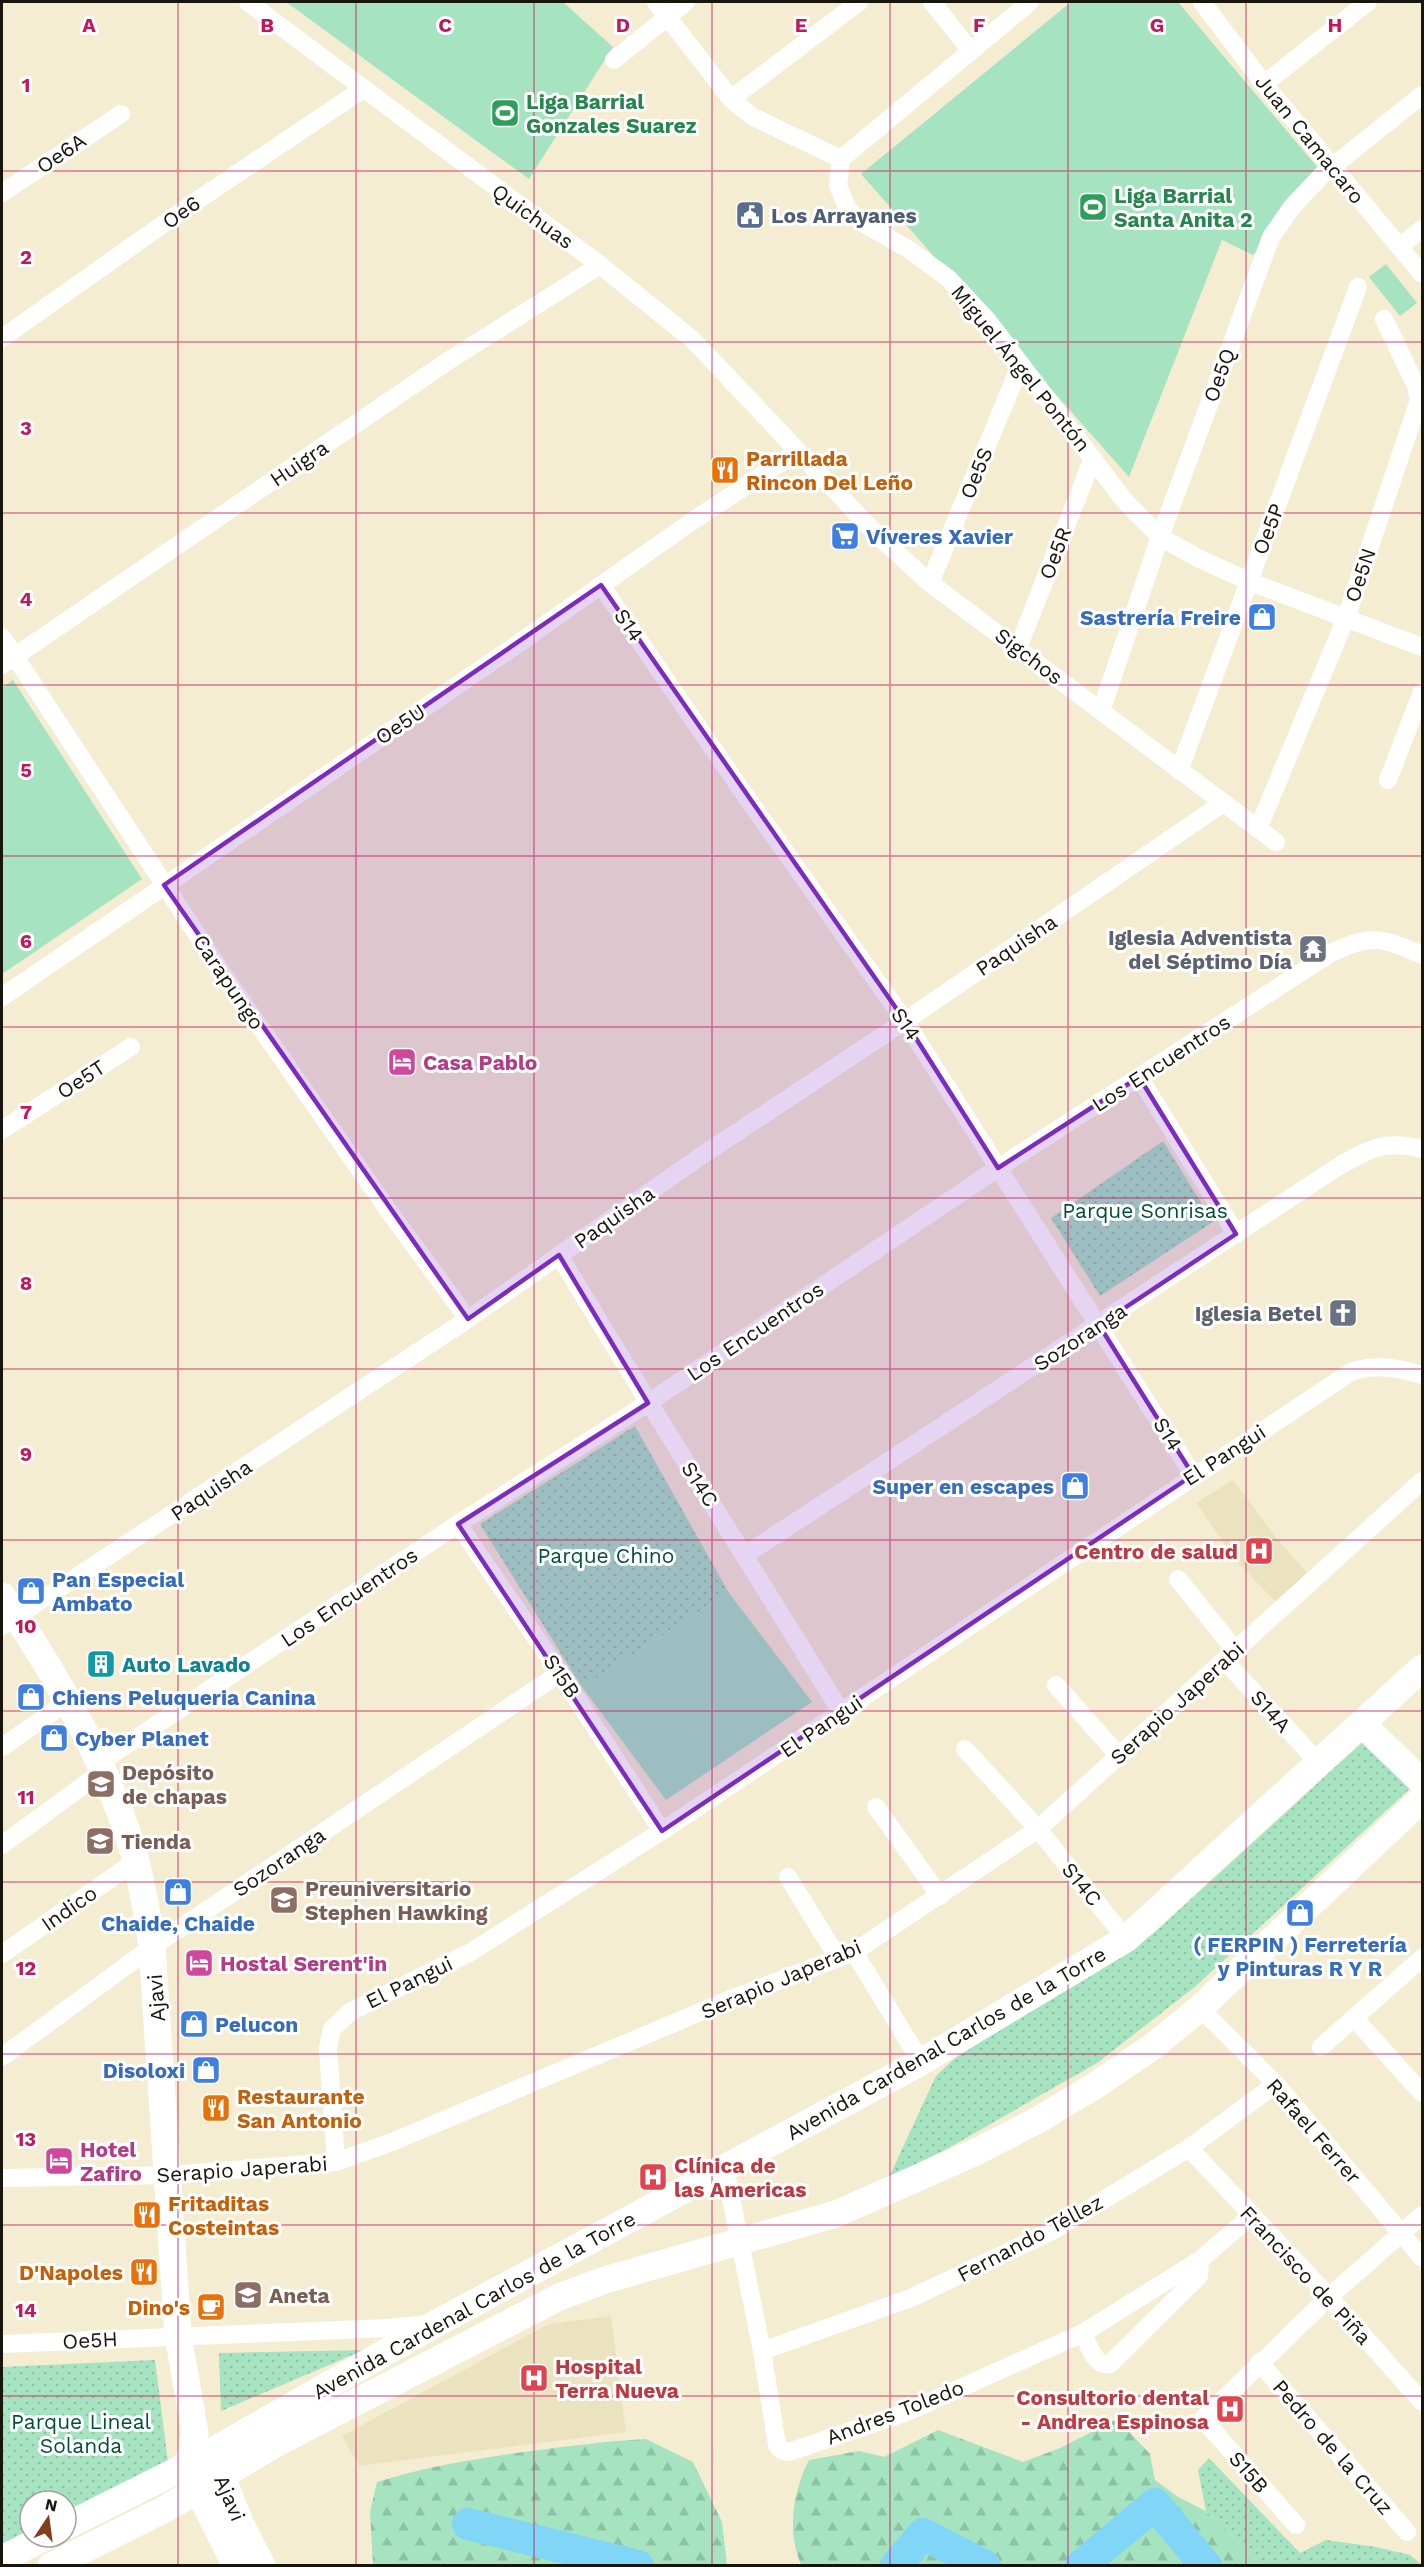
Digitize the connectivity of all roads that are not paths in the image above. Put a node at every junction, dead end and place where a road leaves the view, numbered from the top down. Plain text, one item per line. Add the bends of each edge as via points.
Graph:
1 (248, 2) edge
2 (656, 2) edge
3 (686, 2) edge
4 (858, 2) edge
5 (932, 2) edge
6 (1030, 2) edge
7 (1202, 2) edge
8 (1368, 2) edge
9 (668, 16) junction
10 (970, 50) junction
11 (614, 60) dead end
12 (1264, 84) junction
13 (363, 89) junction
14 (1422, 95) edge
15 (731, 99) junction
16 (121, 114) dead end
17 (841, 159) junction
18 (1332, 167) junction
19 (2, 193) edge
20 (1422, 229) edge
21 (1399, 247) junction
22 (600, 265) junction
23 (1422, 274) edge
24 (1358, 287) dead end
25 (1384, 319) dead end
26 (2, 338) edge
27 (1415, 362) edge
28 (1021, 364) junction
29 (798, 452) junction
30 (1093, 458) junction
31 (1160, 537) junction
32 (1248, 581) junction
33 (930, 583) junction
34 (602, 585) junction
35 (1346, 618) junction
36 (2, 638) edge
37 (1422, 647) edge
38 (1018, 648) junction
39 (7, 661) edge
40 (1422, 692) edge
41 (1101, 711) junction
42 (1179, 771) junction
43 (1388, 780) dead end
44 (1223, 803) junction
45 (1258, 829) junction
46 (1276, 842) dead end
47 (164, 885) junction
48 (1422, 955) edge
49 (2, 997) edge
50 (905, 1021) junction
51 (131, 1047) dead end
52 (1139, 1077) junction
53 (2, 1130) edge
54 (1422, 1149) edge
55 (998, 1168) junction
56 (1236, 1234) junction
57 (560, 1255) junction
58 (468, 1318) junction
59 (1099, 1325) junction
60 (1422, 1375) edge
61 (648, 1403) junction
62 (1193, 1475) junction
63 (1421, 1485) edge
64 (458, 1524) junction
65 (745, 1555) junction
66 (1178, 1579) dead end
67 (6, 1613) edge
68 (1230, 1655) junction
69 (1422, 1668) edge
70 (560, 1673) junction
71 (1056, 1685) dead end
72 (67, 1702) junction
73 (841, 1712) junction
74 (1362, 1724) junction
75 (2, 1747) edge
76 (965, 1749) dead end
77 (1119, 1756) junction
78 (1318, 1762) junction
79 (101, 1767) junction
80 (1422, 1782) edge
81 (1422, 1799) edge
82 (876, 1808) dead end
83 (1038, 1829) junction
84 (662, 1831) junction
85 (2, 1845) edge
86 (136, 1861) junction
87 (788, 1877) dead end
88 (940, 1896) junction
89 (1126, 1939) junction
90 (152, 1947) junction
91 (2, 1954) edge
92 (846, 1955) junction
93 (1422, 1959) edge
94 (1200, 2008) junction
95 (1354, 2018) junction
96 (1321, 2047) dead end
97 (2, 2057) edge
98 (921, 2062) junction
99 (1276, 2084) junction
100 (1420, 2086) edge
101 (1189, 2148) junction
102 (336, 2163) junction
103 (725, 2168) junction
104 (169, 2175) junction
105 (2, 2178) edge
106 (1422, 2215) edge
107 (1251, 2216) junction
108 (1401, 2234) junction
109 (740, 2241) junction
110 (1422, 2258) edge
111 (1200, 2260) junction
112 (1329, 2297) junction
113 (437, 2323) junction
114 (1083, 2332) junction
115 (178, 2335) junction
116 (2, 2344) edge
117 (762, 2351) junction
118 (1259, 2362) junction
119 (1422, 2402) edge
120 (204, 2442) junction
121 (188, 2465) junction
122 (209, 2484) junction
123 (78, 2520) edge
124 (1296, 2525) dead end
125 (1407, 2532) dead end
126 (22, 2549) edge
127 (2, 2559) edge
128 (51, 2565) edge
129 (236, 2565) edge
130 (262, 2565) edge

1 - 13 street, Quichuas
2 - 9 street
3 - 9 street
4 - 15 street
5 - 10 street
6 - 10 street
7 - 12 street, Juan Camacaro
8 - 12 street
9 - 11 street
9 - 15 street
10 - 17 street
12 - 18 street, Juan Camacaro
13 - 22 street, Quichuas
13 - 26 street, Oe6
14 - 18 street, Oe5Q
15 - 17 street via 753,117
16 - 19 street, Oe6A
17 - 28 street, Miguel Ángel Pontón via 838,186 849,211 948,278
18 - 21 street, Juan Camacaro
18 - 31 street, Oe5Q via 1298,200 1271,237
20 - 21 street
21 - 23 street, Juan Camacaro
22 - 29 street, Quichuas via 693,339
22 - 39 street, Huigra via 448,361
24 - 32 street, Oe5P
25 - 27 street, Oe5N
27 - 35 street, Oe5N via 1419,400
28 - 30 street, Miguel Ángel Pontón
28 - 33 street, Oe5S
29 - 33 street, Sigchos via 878,536
29 - 34 street, Oe5U
30 - 31 street, Miguel Ángel Pontón via 1124,500
30 - 38 street, Oe5R
31 - 32 street, Miguel Ángel Pontón
31 - 41 street, Oe5Q
32 - 35 street, Miguel Ángel Pontón
32 - 42 street, Oe5P
33 - 38 street, Sigchos
34 - 47 street, Oe5U
34 - 50 street, S14
35 - 37 street, Miguel Ángel Pontón
35 - 45 street, Oe5N
36 - 39 street, Carapungo
38 - 41 street, Sigchos
39 - 47 street, Carapungo
40 - 43 street
41 - 42 street, Sigchos
42 - 44 street, Sigchos
44 - 45 street, Sigchos
44 - 50 street, Paquisha
45 - 46 street, Sigchos
47 - 49 street, Oe5U
47 - 58 street, Carapungo via 391,1214
48 - 52 street, Los Encuentros via 1381,940 1359,940 1330,953
50 - 55 street, S14
50 - 57 street, Paquisha
51 - 53 street, Oe5T
52 - 55 street, Los Encuentros
52 - 56 street
54 - 56 street, Sozoranga via 1389,1144 1367,1150
55 - 59 street, S14
55 - 61 street, Los Encuentros
56 - 59 street, Sozoranga
57 - 58 street, Paquisha
57 - 61 street, S14C
58 - 67 street, Paquisha via 128,1545
59 - 62 street, S14
59 - 65 street, Sozoranga
60 - 62 street, El Pangui via 1380,1366 1351,1372
61 - 64 street, Los Encuentros
61 - 65 street, S14C
62 - 73 street, El Pangui
63 - 68 street, Serapio Japerabi
64 - 70 street, S15B
64 - 79 street, Los Encuentros
65 - 73 street, S14C
66 - 68 street, S14A
67 - 72 street, Ajavi
68 - 77 street, Serapio Japerabi
68 - 78 street, S14A
69 - 74 street, Avenida Cardenal Carlos de la Torre
70 - 84 street, S15B
70 - 90 street, Sozoranga
71 - 77 street
72 - 75 street
72 - 79 street, Ajavi
73 - 84 street, El Pangui
74 - 78 street, Avenida Cardenal Carlos de la Torre
74 - 80 street
76 - 83 street, S14C
77 - 83 street, Serapio Japerabi
78 - 89 street, Avenida Cardenal Carlos de la Torre
79 - 85 street, Los Encuentros
79 - 86 street, Ajavi
81 - 94 street, Avenida Cardenal Carlos de la Torre
82 - 88 street
83 - 88 street, Serapio Japerabi
83 - 89 street, S14C
84 - 102 street, El Pangui via 470,1953 365,2003 337,2022 328,2048
86 - 90 street, Ajavi
86 - 91 street, Indico
87 - 92 street
88 - 92 street, Serapio Japerabi
89 - 98 street, Avenida Cardenal Carlos de la Torre
90 - 97 street, Sozoranga
90 - 104 street, Ajavi
92 - 98 street
92 - 102 street, Serapio Japerabi
93 - 95 street
94 - 99 street, Rafael Ferrer
94 - 109 street, Avenida Cardenal Carlos de la Torre via 1096,2085 976,2152 836,2214
95 - 96 street
95 - 100 street
98 - 103 street, Avenida Cardenal Carlos de la Torre
99 - 101 street, Fernando Téllez
99 - 108 street, Rafael Ferrer
101 - 107 street, Francisco de Piña
101 - 117 street, Fernando Téllez via 1023,2245 911,2298
102 - 104 street, Serapio Japerabi
103 - 109 street, Andres Toledo
103 - 113 street, Avenida Cardenal Carlos de la Torre
104 - 105 street, Serapio Japerabi
104 - 115 street, Ajavi
106 - 108 street
107 - 111 street, Andres Toledo
107 - 112 street, Francisco de Piña
108 - 110 street, Rafael Ferrer
108 - 112 street
109 - 117 street, Andres Toledo
109 - 122 street, Avenida Cardenal Carlos de la Torre via 560,2297 279,2442
111 - 114 street, Andres Toledo
111 - 114 street via 1199,2276 1110,2364 1097,2362
112 - 118 street
112 - 119 street, Francisco de Piña
113 - 115 street, Oe5H
113 - 120 street, Avenida Cardenal Carlos de la Torre
114 - 117 street, Andres Toledo via 907,2412 789,2452 777,2445
115 - 116 street, Oe5H
115 - 120 street, Ajavi
118 - 124 street, S15B via 1203,2419
118 - 125 street, Pedro de la Cruz
120 - 121 street, Avenida Cardenal Carlos de la Torre
120 - 122 street, Ajavi
121 - 122 street, Ajavi
121 - 123 street, Avenida Cardenal Carlos de la Torre
122 - 128 street, Avenida Cardenal Carlos de la Torre
122 - 129 street, Ajavi
122 - 130 street, Ajavi
126 - 127 street

